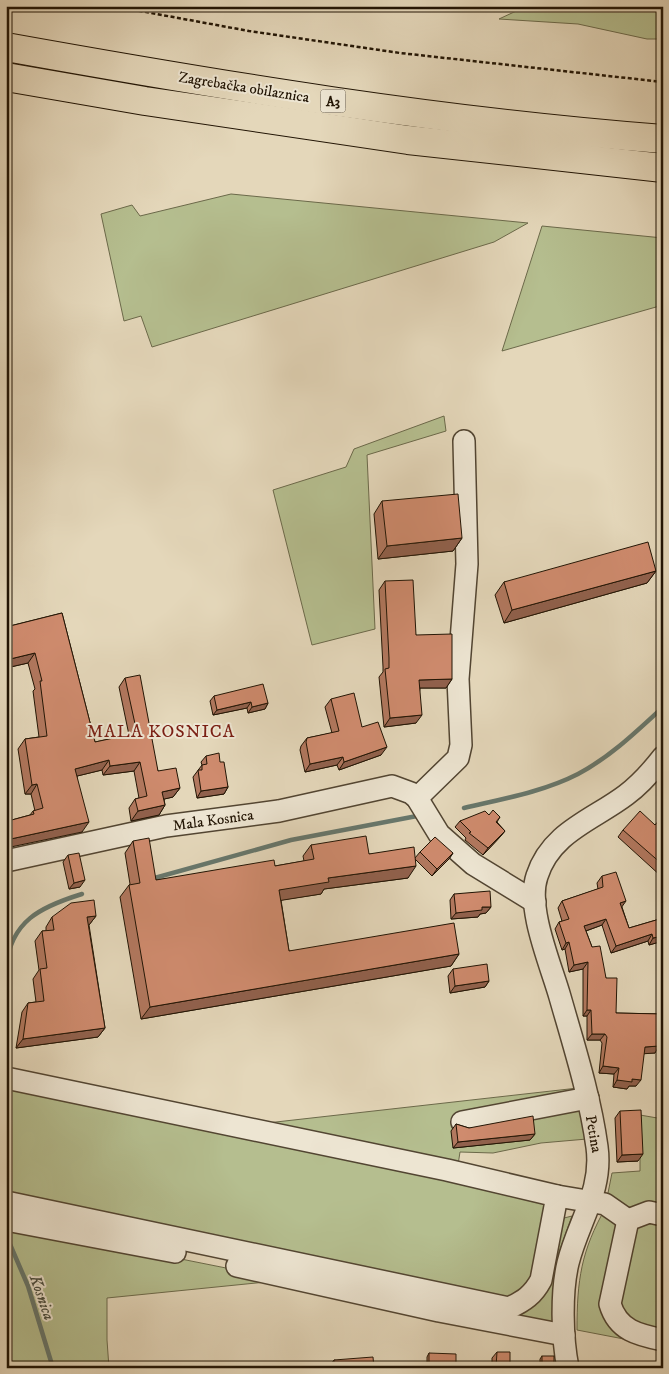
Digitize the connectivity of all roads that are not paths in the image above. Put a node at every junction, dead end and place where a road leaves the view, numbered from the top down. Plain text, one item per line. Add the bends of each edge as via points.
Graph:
1 (6, 47) edge
2 (6, 77) edge
3 (663, 139) edge
4 (663, 168) edge
5 (464, 441) dead end
6 (663, 757) edge
7 (417, 798) junction
8 (6, 861) edge
9 (535, 902) junction
10 (6, 1078) edge
11 (588, 1098) junction
12 (462, 1122) dead end
13 (557, 1196) junction
14 (6, 1202) edge
15 (592, 1202) junction
16 (663, 1215) edge
17 (6, 1220) edge
18 (628, 1220) junction
19 (564, 1335) junction
20 (663, 1340) edge
21 (568, 1368) edge

1 - 3 highway, Zagrebačka obilaznica / A3 via 148,73 413,113
2 - 4 highway, Zagrebačka obilaznica / A3 via 408,140
5 - 7 street via 467,564 458,679 461,745 458,758
6 - 9 street, Petina via 637,786 558,840 540,867 534,890
7 - 8 street, Mala Kosnica via 401,788 380,788 279,811 166,826
7 - 9 street via 439,834 461,854 496,880
9 - 11 street, Petina
10 - 13 street
11 - 12 street
11 - 15 street, Petina via 599,1160
13 - 14 street via 541,1280 523,1302 509,1308
13 - 15 street
15 - 18 street via 605,1204
15 - 19 street, Petina via 568,1262
16 - 18 street via 649,1212
17 - 19 street via 189,1255
18 - 20 street via 610,1304 613,1314 634,1334
19 - 21 street, Petina

